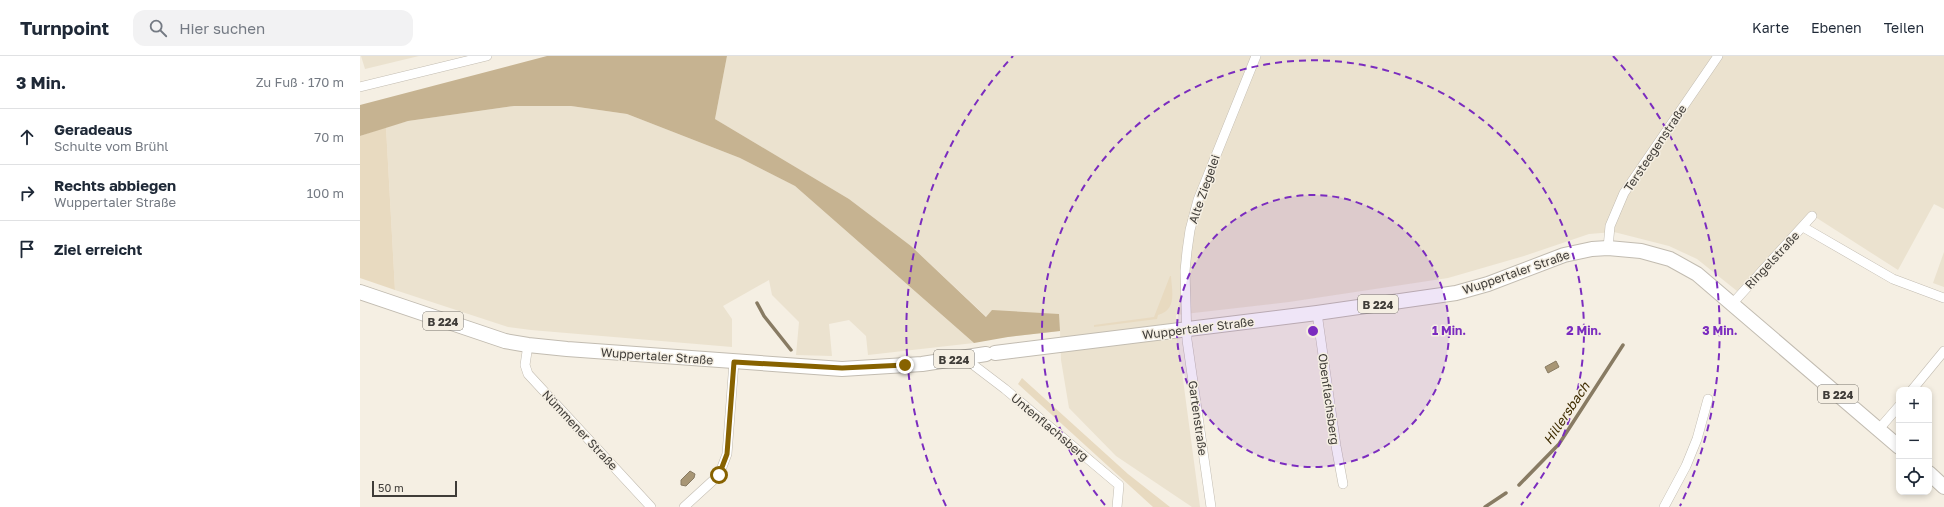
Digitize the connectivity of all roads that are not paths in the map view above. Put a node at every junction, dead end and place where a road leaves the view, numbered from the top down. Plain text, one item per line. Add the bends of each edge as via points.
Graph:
1 (487, 56) edge
2 (1256, 56) edge
3 (1718, 56) edge
4 (360, 88) edge
5 (1812, 216) dead end
6 (1803, 228) junction
7 (1608, 248) junction
8 (360, 292) edge
9 (1944, 298) edge
10 (1732, 304) junction
11 (1317, 313) junction
12 (1186, 329) junction
13 (528, 345) junction
14 (1944, 351) edge
15 (963, 358) junction
16 (734, 362) junction
17 (1914, 387) edge
18 (1708, 399) dead end
19 (1896, 409) edge
20 (1879, 429) junction
21 (1896, 444) edge
22 (1932, 476) edge
23 (1343, 484) dead end
24 (1944, 487) edge
25 (652, 507) edge
26 (684, 507) edge
27 (1117, 507) edge
28 (1211, 507) edge
29 (1664, 507) edge

1 - 4 street
2 - 12 street, Alte Ziegelei via 1195,211 1190,230 1185,271
3 - 7 street, Tersteegenstraße via 1624,193 1610,226
5 - 6 street, Ringelstraße
6 - 9 street via 1893,279
6 - 10 street, Ringelstraße
7 - 10 main road, Wuppertaler Straße / B 224 via 1641,251 1670,258 1697,274
7 - 11 main road, Wuppertaler Straße / B 224 via 1573,252 1488,284 1456,293
8 - 13 main road, Wuppertaler Straße / B 224 via 486,335
10 - 20 main road, Wuppertaler Straße / B 224
11 - 12 main road, Wuppertaler Straße / B 224
11 - 23 street, Obenflachsberg
12 - 15 main road, Wuppertaler Straße / B 224
12 - 28 street, Gartenstraße
13 - 16 main road, Wuppertaler Straße / B 224
13 - 25 street, Nümmener Straße via 525,365 528,374
14 - 17 street
15 - 16 main road, Wuppertaler Straße / B 224 via 905,365 842,368
15 - 27 street, Untenflachsberg via 1005,389 1119,484
16 - 26 street via 727,454 719,475
18 - 29 street via 1689,460
19 - 20 street
20 - 21 main road, Wuppertaler Straße / B 224
22 - 24 main road

